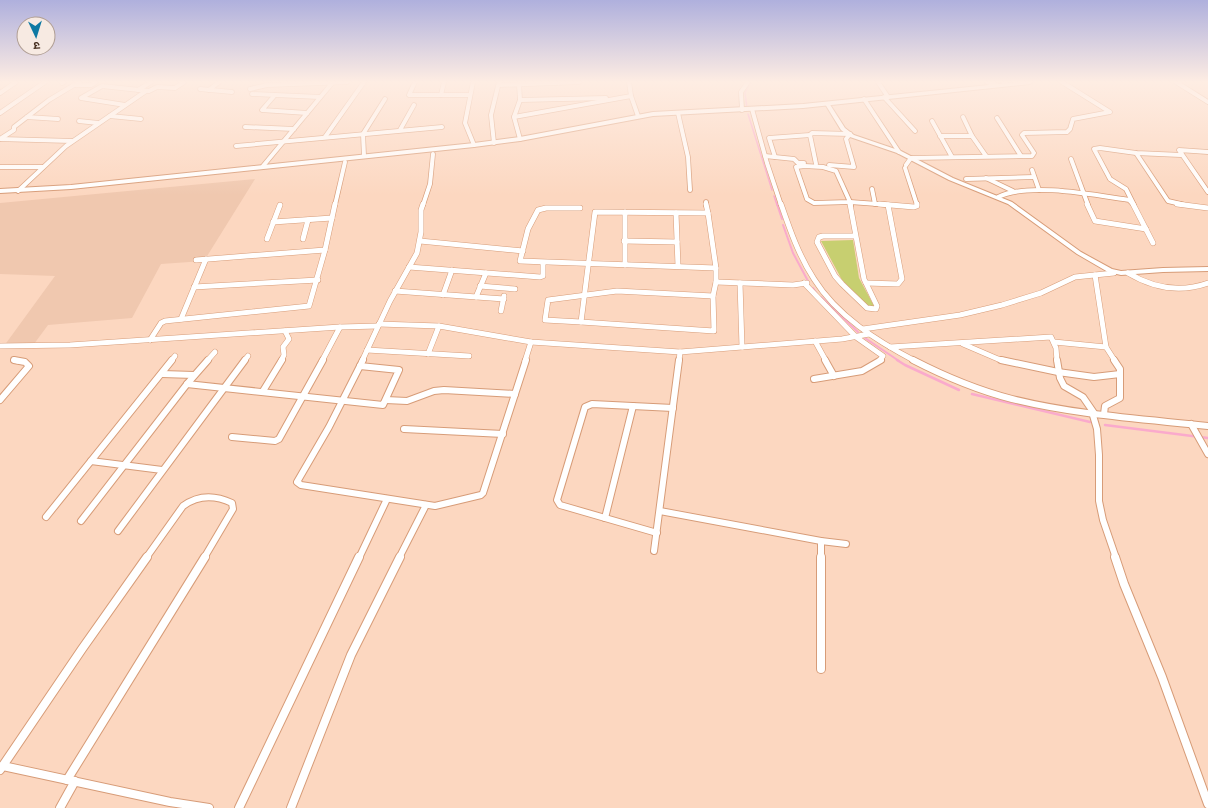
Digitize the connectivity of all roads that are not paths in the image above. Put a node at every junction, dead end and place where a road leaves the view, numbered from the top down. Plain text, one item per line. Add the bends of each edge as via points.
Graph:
1 (23, 120) edge
2 (104, 120) edge
3 (302, 120) edge
4 (337, 120) edge
5 (372, 120) edge
6 (406, 120) edge
7 (466, 120) edge
8 (491, 120) edge
9 (515, 120) edge
10 (619, 120) edge
11 (633, 120) edge
12 (680, 120) edge
13 (755, 120) edge
14 (837, 120) edge
15 (878, 120) edge
16 (905, 120) edge
17 (932, 120) dead end
18 (965, 120) edge
19 (998, 120) edge
20 (1073, 120) edge
21 (79, 121) dead end
22 (98, 123) junction
23 (245, 126) dead end
24 (442, 127) dead end
25 (294, 129) junction
26 (400, 130) junction
27 (915, 131) dead end
28 (363, 134) junction
29 (850, 134) junction
30 (810, 135) junction
31 (940, 136) junction
32 (972, 136) junction
33 (325, 137) junction
34 (520, 139) junction
35 (72, 141) junction
36 (284, 142) junction
37 (494, 142) junction
38 (474, 145) junction
39 (236, 146) dead end
40 (899, 152) junction
41 (1208, 152) edge
42 (1136, 153) junction
43 (433, 154) junction
44 (1181, 155) junction
45 (364, 156) junction
46 (765, 156) junction
47 (986, 156) junction
48 (1021, 156) junction
49 (775, 157) junction
50 (952, 157) junction
51 (911, 158) junction
52 (1071, 159) dead end
53 (345, 162) junction
54 (816, 164) junction
55 (263, 166) junction
56 (0, 167) edge
57 (42, 167) junction
58 (1032, 170) dead end
59 (1034, 176) junction
60 (984, 177) junction
61 (966, 179) dead end
62 (872, 189) dead end
63 (690, 190) dead end
64 (1039, 190) junction
65 (0, 191) edge
66 (18, 191) junction
67 (1014, 191) junction
68 (1208, 192) edge
69 (1083, 194) junction
70 (0, 196) edge
71 (998, 197) junction
72 (706, 202) dead end
73 (850, 202) junction
74 (1133, 203) junction
75 (875, 204) junction
76 (280, 205) dead end
77 (888, 205) junction
78 (580, 208) dead end
79 (1208, 208) edge
80 (625, 212) junction
81 (676, 213) junction
82 (708, 213) junction
83 (332, 218) junction
84 (308, 220) junction
85 (273, 222) junction
86 (1146, 229) junction
87 (856, 236) junction
88 (303, 238) dead end
89 (267, 239) dead end
90 (420, 241) junction
91 (624, 241) junction
92 (677, 242) junction
93 (1153, 243) dead end
94 (325, 250) junction
95 (523, 251) junction
96 (206, 259) junction
97 (196, 260) dead end
98 (543, 263) junction
99 (588, 264) junction
100 (625, 265) junction
101 (678, 266) junction
102 (409, 267) junction
103 (716, 268) junction
104 (1208, 269) edge
105 (452, 270) junction
106 (1128, 272) junction
107 (486, 273) junction
108 (1114, 273) junction
109 (1095, 275) junction
110 (318, 280) junction
111 (716, 282) junction
112 (815, 282) junction
113 (740, 283) junction
114 (804, 283) junction
115 (866, 283) junction
116 (1208, 283) edge
117 (480, 286) junction
118 (194, 287) junction
119 (506, 289) junction
120 (515, 290) dead end
121 (395, 291) junction
122 (443, 295) junction
123 (583, 295) junction
124 (713, 296) junction
125 (476, 297) junction
126 (504, 299) junction
127 (501, 311) dead end
128 (181, 319) junction
129 (581, 322) junction
130 (379, 325) junction
131 (439, 326) junction
132 (340, 327) junction
133 (863, 329) junction
134 (286, 332) junction
135 (869, 334) junction
136 (856, 337) junction
137 (150, 340) junction
138 (815, 341) junction
139 (531, 342) junction
140 (1054, 342) junction
141 (961, 343) junction
142 (0, 346) edge
143 (742, 347) junction
144 (890, 347) junction
145 (1106, 347) junction
146 (367, 350) junction
147 (215, 352) dead end
148 (680, 352) junction
149 (428, 354) junction
150 (175, 356) dead end
151 (248, 356) dead end
152 (469, 356) dead end
153 (14, 360) dead end
154 (360, 366) junction
155 (1058, 372) junction
156 (162, 374) junction
157 (1120, 374) junction
158 (194, 375) junction
159 (834, 376) junction
160 (814, 379) dead end
161 (187, 384) junction
162 (226, 386) junction
163 (263, 391) junction
164 (515, 394) junction
165 (304, 396) junction
166 (0, 400) edge
167 (386, 400) junction
168 (342, 401) junction
169 (632, 406) junction
170 (674, 408) junction
171 (1093, 412) junction
172 (1104, 414) junction
173 (1191, 424) junction
174 (1208, 426) edge
175 (404, 429) dead end
176 (503, 434) junction
177 (232, 436) dead end
178 (1208, 454) edge
179 (91, 461) junction
180 (125, 466) junction
181 (162, 470) junction
182 (387, 499) junction
183 (426, 505) junction
184 (660, 511) junction
185 (46, 517) dead end
186 (605, 518) junction
187 (81, 521) dead end
188 (118, 530) dead end
189 (657, 533) junction
190 (821, 541) junction
191 (846, 544) dead end
192 (654, 551) dead end
193 (821, 669) dead end
194 (1, 768) edge
195 (71, 781) junction
196 (1208, 804) edge
197 (60, 808) edge
198 (209, 808) edge
199 (239, 808) edge
200 (291, 808) edge

1 - 35 street via 0,139
2 - 22 street
3 - 25 street
4 - 33 street
5 - 28 street
6 - 26 street
7 - 38 street
8 - 37 street
9 - 34 street
10 - 34 main road
11 - 43 main road via 521,141
12 - 63 street via 688,157
13 - 46 street
14 - 29 street
15 - 40 street
16 - 27 street
17 - 31 street
18 - 32 street
19 - 48 street
20 - 48 street via 1067,132 1022,135 1034,155
21 - 22 street
22 - 35 street
23 - 25 street
24 - 26 street
25 - 36 street
26 - 28 street
28 - 33 street
28 - 45 street
29 - 30 street
29 - 40 street
29 - 54 street via 846,138 854,167
30 - 49 street via 769,138
30 - 54 street
31 - 32 street
31 - 50 street
32 - 47 street
33 - 36 street
34 - 37 main road
35 - 57 street
36 - 39 street
36 - 55 street
37 - 38 main road
38 - 45 main road
40 - 51 street
41 - 44 street via 1179,150
42 - 44 street
42 - 74 street via 1094,149 1110,179 1126,189
42 - 79 street via 1168,201
43 - 53 main road
43 - 90 street via 430,184 421,210
44 - 68 street
45 - 55 main road
46 - 49 street
46 - 112 street via 800,256
47 - 48 street
47 - 50 street
49 - 54 street
50 - 51 street
51 - 71 street via 951,179
51 - 77 street via 906,166 917,206
52 - 69 street
53 - 70 main road via 76,192
53 - 83 street
55 - 66 main road
56 - 57 street
57 - 66 street
58 - 59 street
59 - 60 street
59 - 64 street
60 - 61 street
60 - 67 street
62 - 75 street
64 - 67 street
64 - 69 street
65 - 66 main road
67 - 71 street
69 - 74 street via 1123,199
69 - 86 street via 1095,221
71 - 108 street via 1021,210 1079,253
72 - 82 street
73 - 73 street via 810,202 796,167 835,169
73 - 75 street
73 - 87 street
74 - 86 street
75 - 77 street
76 - 85 street
77 - 115 street via 902,279 898,284
78 - 95 street via 538,210 528,229
80 - 81 street
80 - 91 street
80 - 99 street via 594,212
81 - 82 street
81 - 92 street
82 - 103 street
83 - 84 street
83 - 94 street
84 - 85 street
84 - 88 street
85 - 89 street
86 - 93 street
87 - 115 street
87 - 115 street via 823,236 816,242 842,284 867,308 876,309 877,306
90 - 95 street
90 - 102 street
91 - 92 street
91 - 100 street
92 - 101 street
94 - 96 street
94 - 110 street
95 - 98 street via 520,261
96 - 97 street
96 - 118 street
98 - 99 street
98 - 107 street via 540,277
99 - 100 street
99 - 123 street
100 - 101 street
101 - 103 street
102 - 105 street
102 - 121 street
103 - 111 street
104 - 106 street
105 - 107 street
105 - 122 street
106 - 108 street
106 - 116 street via 1145,282 1174,288 1192,288
107 - 117 street
108 - 109 street
109 - 133 street via 1075,277 1048,290 991,308 934,320
109 - 145 street
110 - 118 street
110 - 128 street via 311,304 306,307
111 - 113 street
111 - 124 street
112 - 114 street
112 - 133 street via 837,307
113 - 114 street
113 - 143 street
114 - 136 street
117 - 119 street
117 - 125 street
118 - 128 street
119 - 120 street
119 - 126 street
121 - 122 street
121 - 130 street
122 - 125 street
123 - 124 street via 617,291
123 - 129 street
123 - 129 street via 550,299 544,318 546,321
124 - 129 street via 714,331
125 - 126 street
126 - 127 street
128 - 137 street via 163,322
130 - 131 street
130 - 132 street
130 - 146 street
131 - 139 street
131 - 149 street
132 - 134 street
132 - 165 street
133 - 135 street
134 - 137 street
134 - 163 street via 289,339 283,346 283,358
135 - 136 street
135 - 144 street
136 - 138 street
136 - 159 street via 882,354 882,359 862,371
137 - 142 street
138 - 143 street
138 - 159 street
139 - 148 street
139 - 164 street
140 - 141 street via 1051,337
140 - 145 street
140 - 155 street
141 - 144 street
141 - 155 street via 998,359
143 - 148 street
144 - 171 street via 930,368 981,389 1033,403
145 - 157 street via 1120,369
146 - 149 street
146 - 154 street
147 - 158 street
148 - 170 street
149 - 152 street
150 - 156 street
151 - 162 street
153 - 166 street via 25,362 29,366
154 - 167 street via 399,370
154 - 168 street
155 - 157 street via 1094,376
155 - 171 street via 1064,386 1083,397
156 - 158 street
156 - 179 street
157 - 172 street via 1120,398 1105,406
158 - 161 street
159 - 160 street
161 - 162 street
161 - 180 street
162 - 163 street
162 - 181 street
163 - 165 street
164 - 167 street via 444,390 407,401
164 - 176 street
165 - 168 street
165 - 177 street via 278,440
167 - 168 street via 380,406
168 - 182 street via 297,482 301,485
169 - 170 street
169 - 186 street
169 - 186 street via 585,406 558,496 560,505
170 - 184 street
171 - 172 street
171 - 196 street via 1099,455 1099,501 1106,532 1124,584 1169,694
172 - 173 street
173 - 174 street
173 - 178 street
175 - 176 street
176 - 183 street via 483,493 441,506
179 - 180 street
179 - 185 street
180 - 181 street
180 - 187 street
181 - 188 street
182 - 183 street
182 - 199 street
183 - 200 street via 351,655
184 - 189 street
184 - 190 street
186 - 189 street
189 - 192 street
190 - 191 street
190 - 193 street
194 - 195 street
194 - 195 street via 183,506 194,498 228,500 232,503 233,509 229,518
195 - 197 street
195 - 198 street

